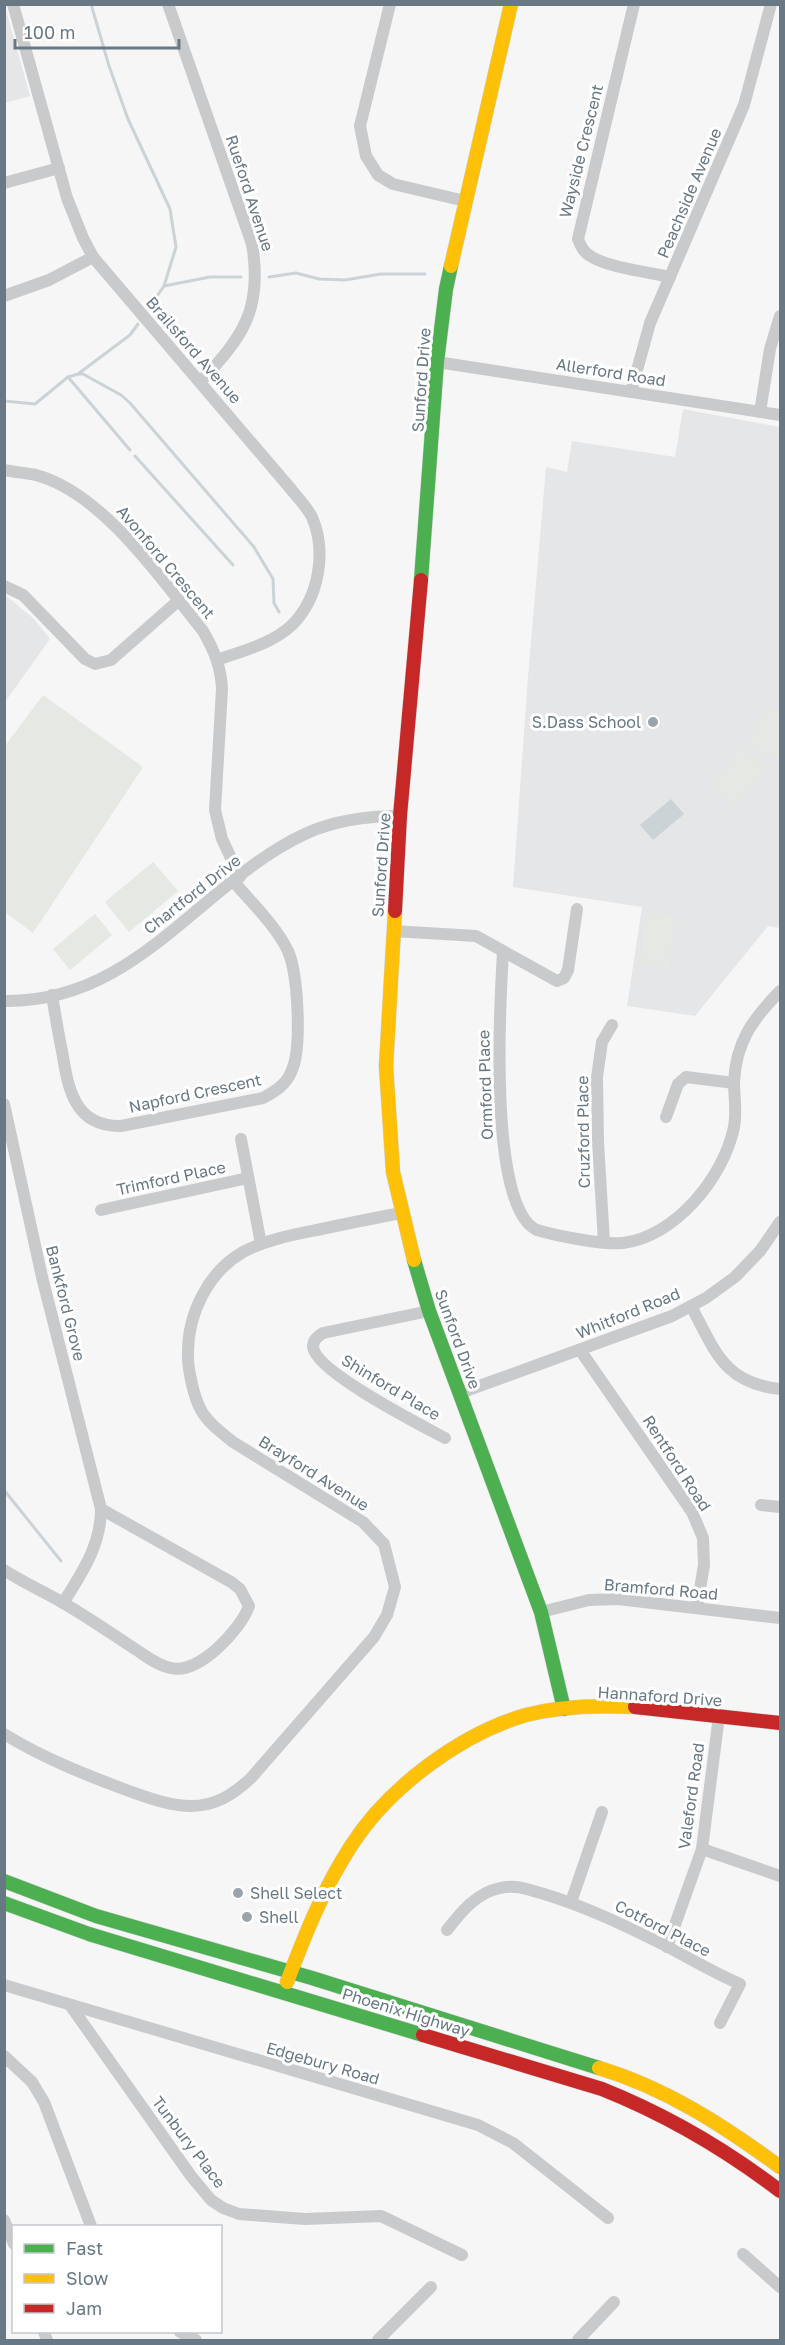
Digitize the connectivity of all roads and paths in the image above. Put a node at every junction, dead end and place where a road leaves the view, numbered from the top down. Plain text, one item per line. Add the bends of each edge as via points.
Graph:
1 (13, 4) edge
2 (168, 4) edge
3 (390, 4) edge
4 (511, 4) edge
5 (634, 4) edge
6 (771, 4) edge
7 (58, 168) junction
8 (4, 183) edge
9 (465, 201) junction
10 (93, 257) junction
11 (670, 277) junction
12 (4, 296) edge
13 (780, 316) edge
14 (437, 362) junction
15 (200, 382) junction
16 (631, 392) junction
17 (760, 412) junction
18 (780, 415) edge
19 (4, 470) edge
20 (4, 585) edge
21 (178, 601) junction
22 (217, 660) junction
23 (400, 816) junction
24 (237, 879) junction
25 (577, 909) dead end
26 (393, 931) junction
27 (503, 952) junction
28 (780, 991) edge
29 (52, 995) junction
30 (4, 1000) edge
31 (612, 1025) dead end
32 (734, 1083) junction
33 (4, 1104) edge
34 (666, 1117) dead end
35 (241, 1139) dead end
36 (248, 1178) junction
37 (101, 1210) dead end
38 (402, 1212) junction
39 (780, 1222) edge
40 (604, 1242) junction
41 (261, 1244) junction
42 (691, 1306) junction
43 (429, 1311) junction
44 (580, 1350) junction
45 (780, 1389) edge
46 (460, 1393) junction
47 (446, 1438) dead end
48 (761, 1505) dead end
49 (780, 1507) edge
50 (101, 1509) junction
51 (4, 1570) edge
52 (63, 1603) junction
53 (696, 1608) junction
54 (540, 1612) junction
55 (780, 1618) edge
56 (564, 1709) junction
57 (719, 1716) junction
58 (780, 1723) edge
59 (4, 1734) edge
60 (602, 1812) dead end
61 (702, 1849) junction
62 (780, 1876) edge
63 (4, 1881) edge
64 (572, 1902) junction
65 (4, 1903) edge
66 (447, 1930) dead end
67 (667, 1947) junction
68 (291, 1972) junction
69 (4, 1985) edge
70 (284, 1992) junction
71 (70, 2005) junction
72 (720, 2023) dead end
73 (4, 2056) edge
74 (780, 2167) edge
75 (780, 2191) edge
76 (608, 2218) dead end
77 (4, 2220) edge
78 (91, 2225) edge
79 (12, 2239) edge
80 (743, 2254) dead end
81 (462, 2255) dead end
82 (430, 2287) dead end
83 (780, 2288) edge
84 (614, 2302) dead end
85 (378, 2340) edge
86 (578, 2340) edge

1 - 7 street, Brailsford Avenue
2 - 15 street, Rueford Avenue via 254,256 256,282 245,324 235,344
3 - 9 street via 360,126 366,156 378,175 393,184
4 - 9 street, Sunford Drive
5 - 11 street, Wayside Crescent via 578,239 581,249 591,257
6 - 11 street, Peachside Avenue via 744,105
7 - 8 street
7 - 10 street, Brailsford Avenue via 73,217
9 - 14 street, Sunford Drive via 446,289
10 - 12 street via 49,280
10 - 15 street, Brailsford Avenue
11 - 16 street, Peachside Avenue via 650,323
13 - 17 street via 770,349
14 - 16 street, Allerford Road
14 - 23 street, Sunford Drive
15 - 22 street, Brailsford Avenue via 311,516 320,558 316,586 291,625 257,646
16 - 17 street, Allerford Road
17 - 18 street, Allerford Road
19 - 21 street, Avonford Crescent via 38,476 81,497 116,527
20 - 21 street via 23,595 94,664 111,660
21 - 22 street, Avonford Crescent via 203,631
22 - 24 street, Avonford Crescent via 222,689 215,810
23 - 24 street, Chartford Drive via 360,818 323,827 279,848
23 - 26 street, Sunford Drive
24 - 29 street, Chartford Drive via 138,958 109,975
24 - 29 street, Napford Crescent via 280,938 295,978 295,1061 287,1080 273,1093 121,1126 100,1124 80,1109 68,1087
25 - 27 street via 568,970 561,980 552,980
26 - 27 street via 469,934
26 - 38 street, Sunford Drive via 386,1066 393,1172
27 - 40 street, Ormford Place via 499,1081 502,1139 517,1206 528,1226 537,1230
28 - 32 street, Ormford Place via 742,1040
29 - 30 street, Chartford Drive
31 - 40 street, Cruzford Place via 602,1042 597,1077
32 - 34 street via 686,1077 678,1084
32 - 40 street, Ormford Place via 736,1107 730,1143 722,1164 702,1194 647,1236 621,1243
33 - 50 street, Bankford Grove via 42,1277
35 - 36 street, Trimford Place
36 - 37 street, Trimford Place
36 - 41 street, Trimford Place
38 - 41 street, Brayford Avenue
38 - 43 street, Sunford Drive
39 - 42 street, Whitford Road via 735,1277
41 - 59 street, Brayford Avenue via 241,1253 222,1269 195,1311 187,1358 201,1410 233,1442 375,1533 384,1544 396,1587 387,1615 374,1637 251,1778 229,1797 213,1803 192,1807 153,1799 53,1760
42 - 44 street, Whitford Road
42 - 45 street via 722,1362 755,1386
43 - 46 street, Sunford Drive
43 - 47 street, Shinford Place via 322,1333 313,1346 316,1355 336,1375
44 - 46 street, Whitford Road
44 - 53 street, Rentford Road via 692,1512 703,1538 704,1565
46 - 54 street, Sunford Drive
48 - 49 street
50 - 52 street, Bankford Grove via 95,1545
50 - 52 street via 231,1582 246,1598 247,1612 197,1665 172,1669
51 - 52 street
53 - 54 street, Bramford Road via 602,1599
53 - 55 street, Bramford Road
54 - 56 street, Sunford Drive
56 - 57 street, Hannaford Drive via 628,1708
56 - 68 street, Hannaford Drive via 534,1713 479,1735 438,1758 388,1799 332,1874
57 - 58 street, Hannaford Drive
57 - 61 street, Valeford Road
60 - 64 street
61 - 62 street
61 - 67 street, Valeford Road
63 - 68 street, Phoenix Highway via 70,1907
64 - 66 street, Cotford Place via 501,1887 473,1902
64 - 67 street, Cotford Place
65 - 70 street, Phoenix Highway via 62,1926
67 - 72 street, Cotford Place via 740,1984
68 - 70 street, Hannaford Drive
68 - 74 street, Phoenix Highway via 629,2078 703,2114
69 - 71 street, Edgebury Road
70 - 75 street, Phoenix Highway via 634,2101 726,2151
71 - 76 street, Edgebury Road via 478,2126 513,2143
71 - 81 street, Tunbury Place via 211,2200 239,2214 269,2218 381,2216
73 - 78 street via 32,2082 44,2102
77 - 79 street
80 - 83 street
82 - 85 street
84 - 86 street

